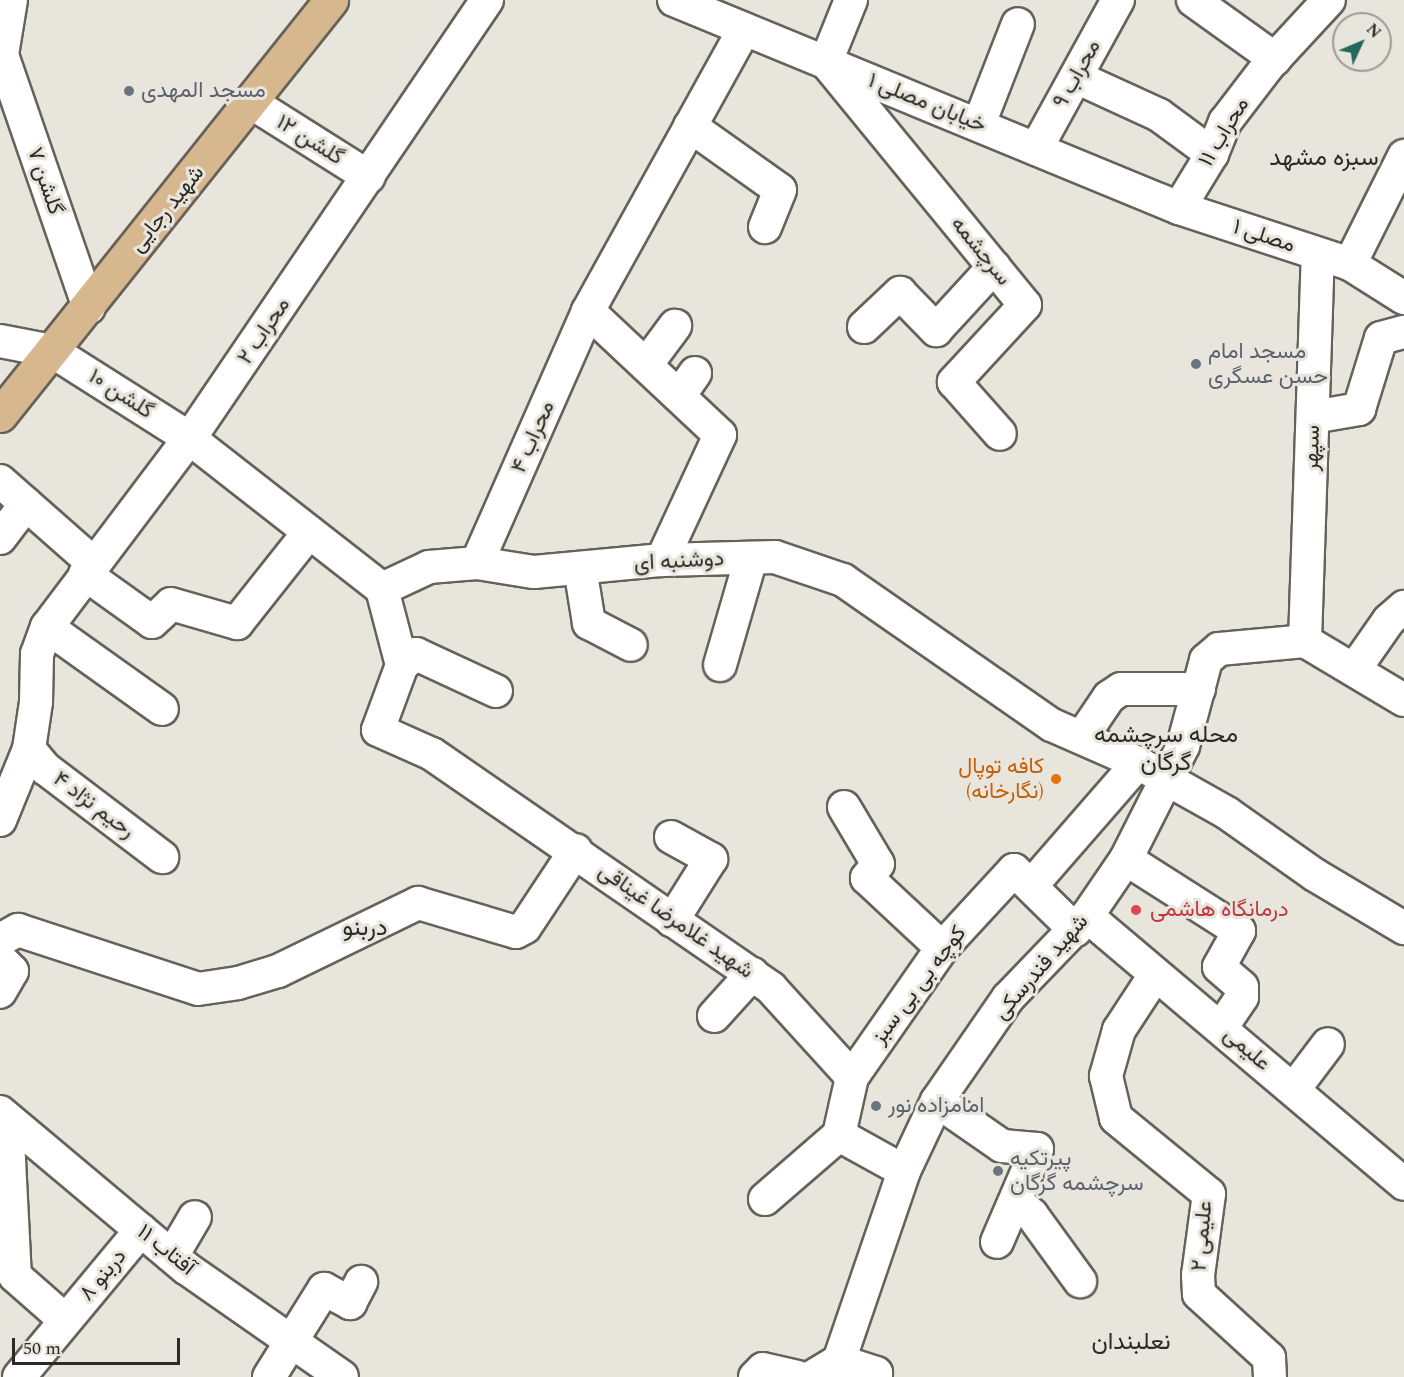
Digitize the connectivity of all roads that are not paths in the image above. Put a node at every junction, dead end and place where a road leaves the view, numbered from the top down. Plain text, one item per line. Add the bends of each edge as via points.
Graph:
1 (11, 0) edge
2 (331, 0) edge
3 (487, 0) edge
4 (674, 0) edge
5 (851, 0) edge
6 (1118, 0) edge
7 (1193, 0) edge
8 (1329, 0) edge
9 (1018, 24) dead end
10 (744, 29) junction
11 (1, 56) edge
12 (1275, 59) junction
13 (826, 62) junction
14 (1076, 76) junction
15 (252, 103) junction
16 (979, 124) junction
17 (690, 126) junction
18 (1036, 149) junction
19 (1212, 154) junction
20 (1404, 156) edge
21 (369, 177) junction
22 (1179, 208) junction
23 (765, 228) dead end
24 (1318, 254) junction
25 (1350, 264) junction
26 (994, 267) junction
27 (1404, 298) edge
28 (89, 307) junction
29 (588, 311) junction
30 (675, 326) dead end
31 (864, 327) dead end
32 (1404, 332) edge
33 (0, 341) edge
34 (52, 351) junction
35 (646, 365) junction
36 (0, 415) edge
37 (1313, 417) junction
38 (1000, 434) dead end
39 (189, 438) junction
40 (0, 481) edge
41 (26, 504) junction
42 (309, 532) junction
43 (0, 538) edge
44 (751, 558) junction
45 (662, 560) junction
46 (477, 563) junction
47 (580, 568) junction
48 (89, 569) junction
49 (381, 589) junction
50 (1404, 607) edge
51 (46, 627) junction
52 (1305, 641) junction
53 (631, 645) dead end
54 (402, 665) junction
55 (720, 665) dead end
56 (1354, 670) junction
57 (1199, 689) junction
58 (496, 691) dead end
59 (1404, 700) edge
60 (162, 709) dead end
61 (1082, 737) junction
62 (29, 749) junction
63 (1138, 763) junction
64 (1167, 778) junction
65 (844, 807) dead end
66 (0, 820) edge
67 (671, 837) dead end
68 (576, 850) junction
69 (162, 857) dead end
70 (1126, 859) junction
71 (1023, 878) junction
72 (672, 921) junction
73 (1081, 923) junction
74 (1404, 928) edge
75 (0, 940) edge
76 (942, 948) junction
77 (0, 959) edge
78 (752, 974) junction
79 (1155, 975) junction
80 (0, 992) edge
81 (714, 1016) dead end
82 (1222, 1027) junction
83 (1328, 1044) dead end
84 (852, 1077) junction
85 (1294, 1089) junction
86 (937, 1101) junction
87 (4, 1116) edge
88 (839, 1135) junction
89 (904, 1171) junction
90 (1404, 1184) edge
91 (765, 1199) dead end
92 (1016, 1201) junction
93 (195, 1217) dead end
94 (141, 1230) junction
95 (997, 1242) dead end
96 (172, 1256) junction
97 (1080, 1281) dead end
98 (361, 1282) dead end
99 (65, 1320) junction
100 (289, 1343) junction
101 (839, 1361) junction
102 (19, 1377) edge
103 (268, 1377) edge
104 (342, 1377) edge
105 (755, 1377) edge
106 (797, 1377) edge
107 (812, 1377) edge
108 (876, 1377) edge
109 (1270, 1377) edge

1 - 11 street
2 - 15 main road, شهید رجایی
3 - 21 street, ۲ محراب
4 - 10 street, خیابان مصلی ۱
5 - 13 street
6 - 14 street, ۹ محراب
7 - 12 street
8 - 12 street, ۱۱ محراب
9 - 16 street
10 - 13 street, خیابان مصلی ۱
10 - 17 street, ۴ محراب
11 - 28 street, ۷ گلشن
12 - 19 street, ۱۱ محراب via 1225,122
13 - 16 street, خیابان مصلی ۱
13 - 26 street, سرچشمه
14 - 18 street, ۹ محراب
14 - 19 street via 1159,115
15 - 21 street, ۱۲ گلشن
15 - 28 main road, شهید رجایی
16 - 18 street, خیابان مصلی ۱
17 - 23 street via 780,190
17 - 29 street, ۴ محراب
18 - 22 street, خیابان مصلی ۱
19 - 22 street, ۱۱ محراب
20 - 25 street
21 - 39 street, ۲ محراب
22 - 24 street, ۱ مصلی
24 - 25 street, ۱ مصلی
24 - 37 street, سپهر
25 - 27 street, ۱ مصلی
26 - 31 street via 936,330 900,293
26 - 38 street, سرچشمه via 1025,305 954,382
28 - 34 main road, شهید رجایی
29 - 35 street
29 - 46 street, ۴ محراب
30 - 35 street
32 - 37 street via 1381,338 1359,409
33 - 34 street
34 - 36 main road, شهید رجایی
34 - 39 street, ۱۰ گلشن
35 - 45 street via 687,384 720,435
37 - 52 street, سپهر
39 - 42 street
39 - 48 street, ۲ محراب
40 - 41 street
41 - 43 street
41 - 48 street
42 - 48 street via 237,623 171,604 152,622
42 - 49 street
44 - 45 street, دوشنبه ای
44 - 55 street
44 - 61 street, دوشنبه ای via 776,557 843,580 1052,725
45 - 47 street, دوشنبه ای
46 - 47 street, دوشنبه ای via 534,572
46 - 49 street, دوشنبه ای via 429,567
47 - 53 street via 589,623
48 - 51 street, ۲ محراب
49 - 54 street
50 - 56 street via 1389,620
51 - 60 street
51 - 62 street, ۲ محراب via 37,654 36,702
52 - 56 street
52 - 57 street, شهید فندرسکی via 1219,649 1206,660
54 - 58 street via 416,654
54 - 68 street, شهید غلامرضا غیناقی via 378,730 432,754
56 - 59 street
57 - 61 street via 1121,689 1109,697
57 - 64 street, شهید فندرسکی via 1184,746
61 - 63 street, دوشنبه ای
62 - 66 street, ۲ محراب
62 - 69 street, رحیم نژاد ۴ via 46,768
63 - 64 street, دوشنبه ای
63 - 71 street, کوچه بی بی سبز
64 - 70 street, شهید فندرسکی
64 - 74 street
65 - 76 street via 878,864 867,878
67 - 72 street via 711,859
68 - 72 street, شهید غلامرضا غیناقی
68 - 75 street via 525,927 516,932 418,903 278,971 238,983 198,989 18,930
70 - 73 street, شهید فندرسکی
70 - 82 street via 1239,931 1220,967 1242,987 1242,997
71 - 73 street, علیمی
71 - 76 street, کوچه بی بی سبز
72 - 78 street, شهید غلامرضا غیناقی
73 - 79 street, علیمی
73 - 86 street, شهید فندرسکی via 1008,998
76 - 84 street, کوچه بی بی سبز
77 - 80 street via 12,971
78 - 81 street
78 - 84 street, شهید غلامرضا غیناقی via 771,988
79 - 82 street, علیمی
79 - 109 street, ۲ علیمی via 1119,1030 1106,1076 1116,1118 1209,1194 1199,1294 1269,1358
82 - 85 street, علیمی
83 - 85 street
84 - 88 street
85 - 90 street, علیمی
86 - 89 street, شهید فندرسکی
86 - 92 street via 1002,1146 1037,1149
87 - 94 street, آفتاب ۱۱
87 - 99 street via 15,1276
88 - 89 street
88 - 91 street
89 - 101 street, شهید فندرسکی
92 - 95 street
92 - 97 street via 1032,1215
93 - 96 street
94 - 96 street, آفتاب ۱۱
94 - 99 street, ۸ دربنو
96 - 100 street, آفتاب ۱۱
98 - 100 street via 350,1303 324,1289
99 - 102 street, ۸ دربنو
100 - 103 street
100 - 104 street, آفتاب ۱۱
101 - 107 street
101 - 108 street via 876,1373
105 - 106 street via 763,1369

